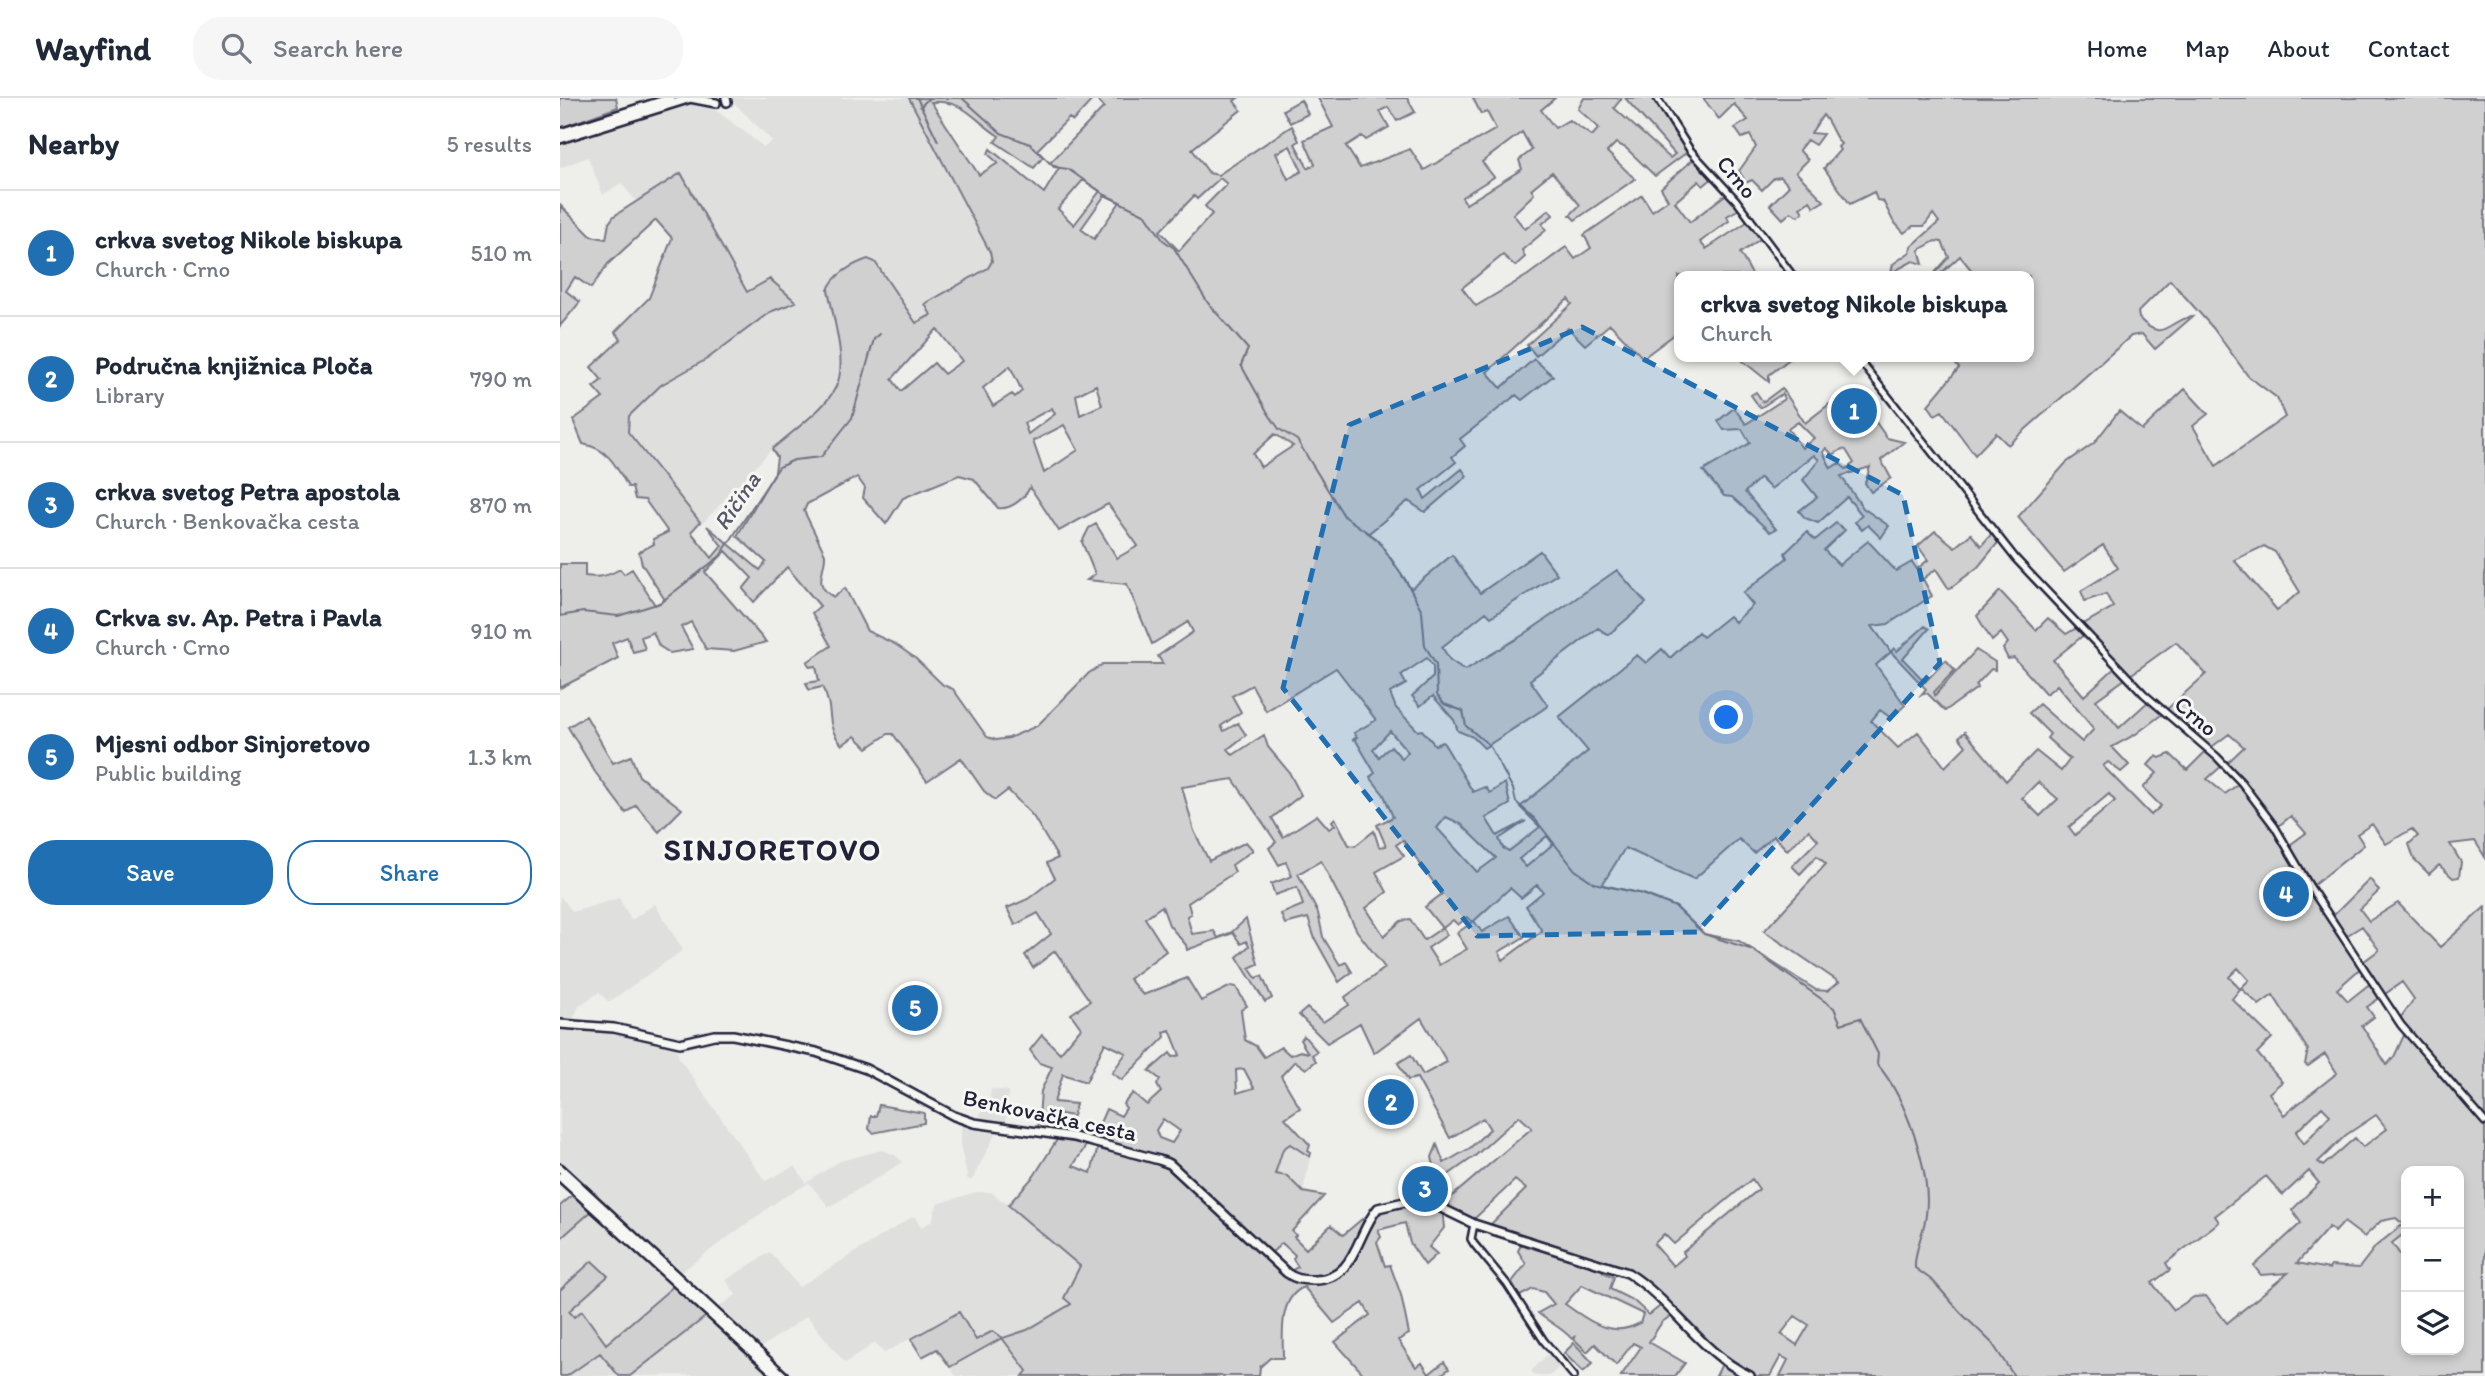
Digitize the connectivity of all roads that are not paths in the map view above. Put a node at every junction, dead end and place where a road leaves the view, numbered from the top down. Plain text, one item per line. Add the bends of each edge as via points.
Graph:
1 (671, 98) edge
2 (690, 98) edge
3 (1657, 98) edge
4 (716, 103) dead end
5 (560, 133) edge
6 (560, 139) edge
7 (1789, 271) edge
8 (1861, 362) edge
9 (560, 1024) edge
10 (2485, 1122) edge
11 (560, 1168) edge
12 (560, 1177) edge
13 (1475, 1224) junction
14 (778, 1376) edge
15 (785, 1376) edge
16 (1574, 1376) edge
17 (1750, 1376) edge

1 - 5 main road
2 - 4 main road
2 - 6 main road
3 - 7 street, Crno via 1690,150 1736,200
8 - 10 street, Crno via 2016,559 2144,694 2241,782 2275,827 2401,1025
9 - 13 main road, Benkovačka cesta via 614,1028 680,1043 733,1035 816,1052 866,1069 974,1123 1074,1137 1159,1160 1170,1164 1282,1269 1301,1280 1320,1280 1344,1269 1373,1214 1386,1205 1435,1205
11 - 15 main road
12 - 14 main road
13 - 16 street via 1471,1239
13 - 17 main road, Benkovačka cesta via 1628,1273 1643,1282 1715,1356

